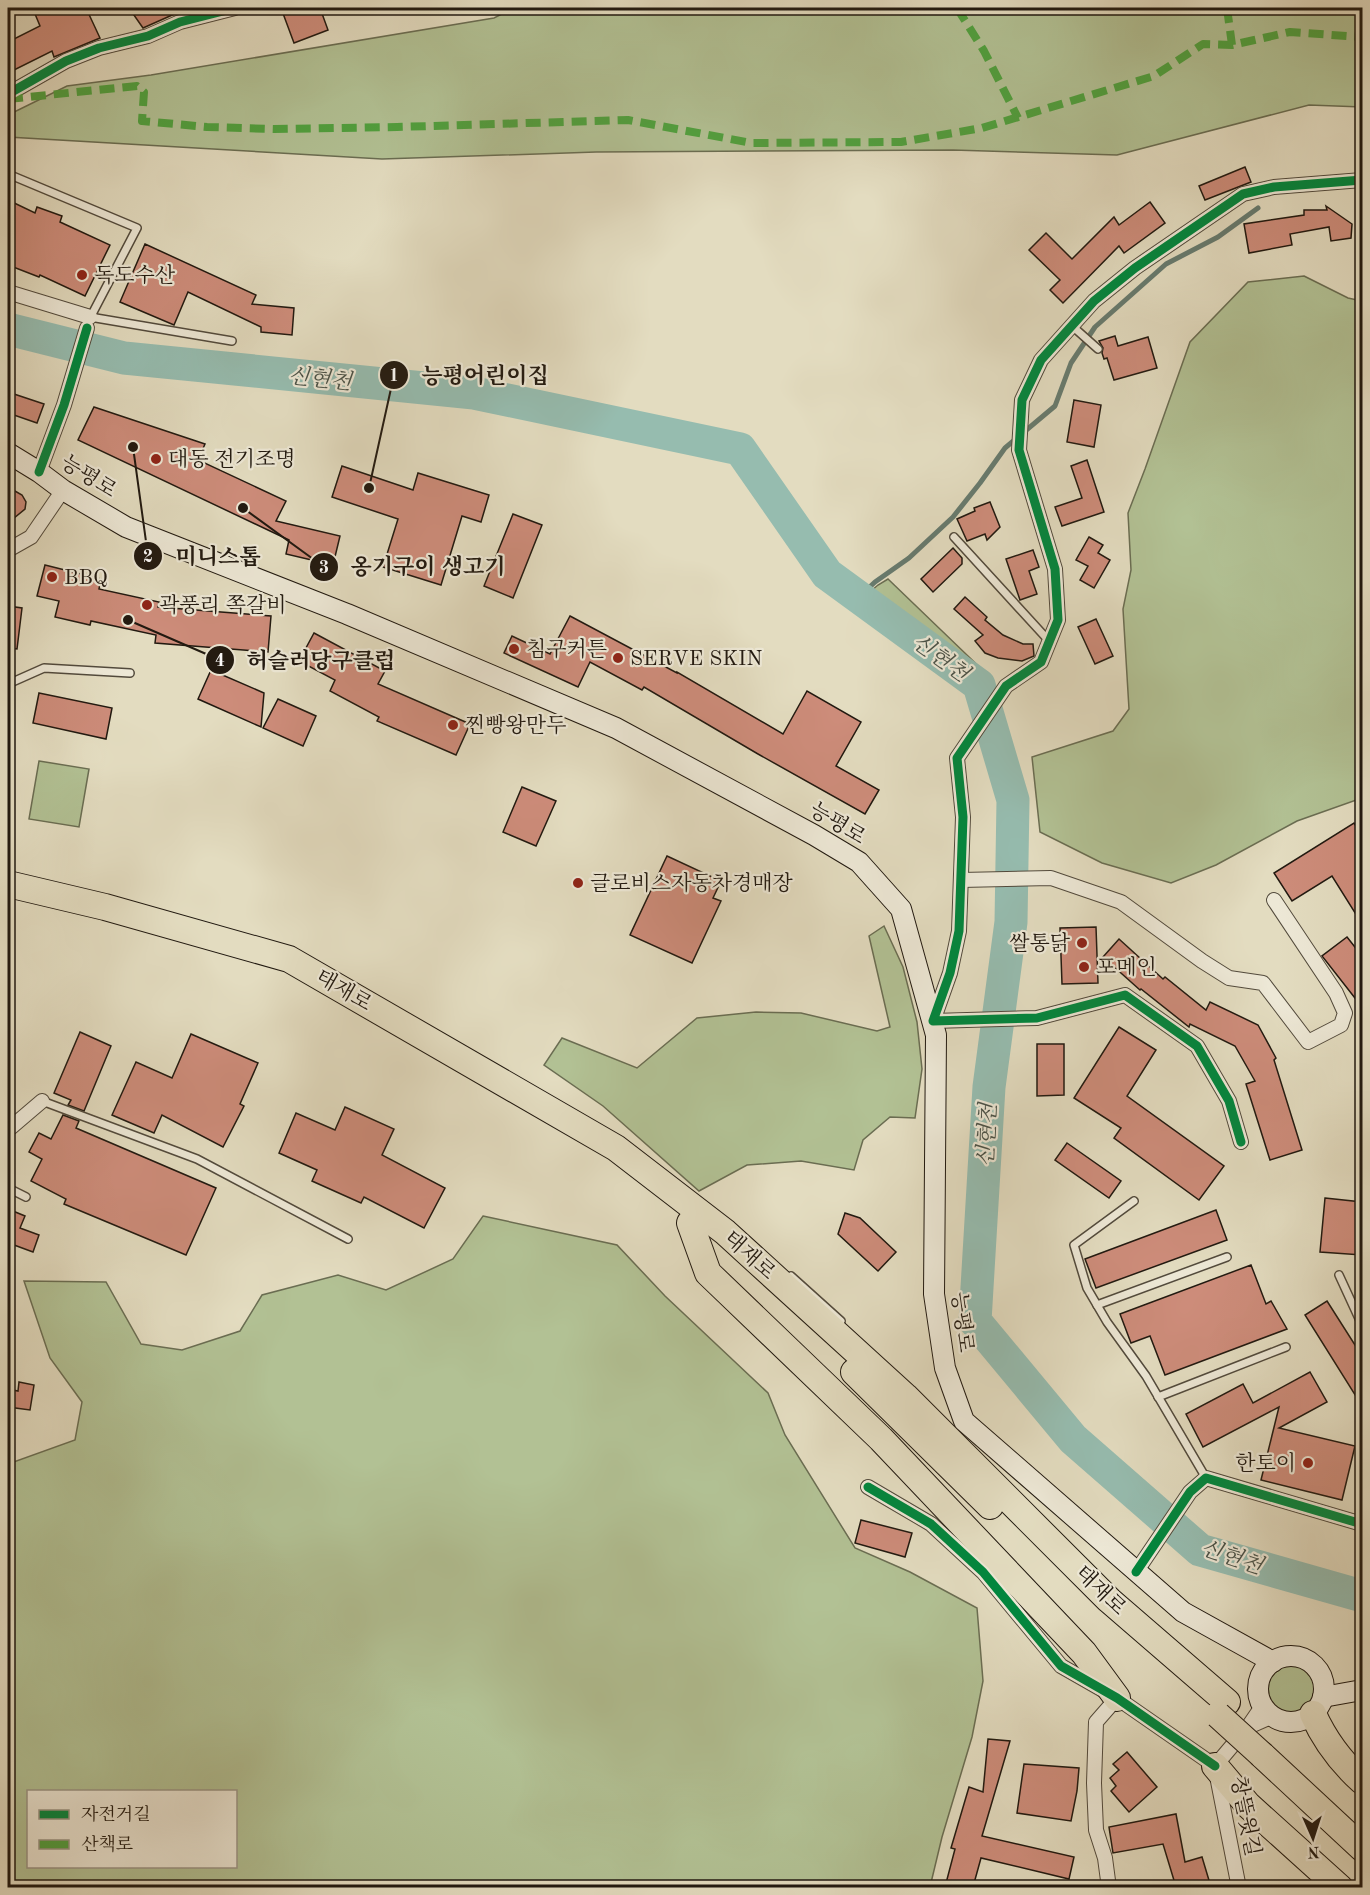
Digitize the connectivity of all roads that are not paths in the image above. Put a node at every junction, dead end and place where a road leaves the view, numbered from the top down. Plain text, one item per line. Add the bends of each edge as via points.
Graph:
1 (235, 8) edge
2 (8, 94) edge
3 (8, 174) edge
4 (1362, 180) edge
5 (8, 292) edge
6 (89, 322) junction
7 (1071, 325) junction
8 (232, 342) dead end
9 (1098, 349) dead end
10 (8, 453) edge
11 (39, 472) junction
12 (63, 490) junction
13 (954, 537) dead end
14 (8, 550) edge
15 (1050, 642) junction
16 (130, 673) dead end
17 (8, 684) edge
18 (961, 880) junction
19 (8, 884) edge
20 (8, 896) edge
21 (1274, 900) dead end
22 (933, 1021) junction
23 (42, 1101) joint
24 (8, 1130) edge
25 (1240, 1142) dead end
26 (8, 1188) edge
27 (26, 1197) dead end
28 (1134, 1201) dead end
29 (694, 1217) junction
30 (348, 1239) dead end
31 (749, 1241) dead end
32 (1227, 1257) dead end
33 (782, 1268) dead end
34 (1339, 1275) dead end
35 (1097, 1305) junction
36 (1362, 1325) edge
37 (848, 1328) dead end
38 (1286, 1347) dead end
39 (1158, 1397) junction
40 (1206, 1478) junction
41 (868, 1487) dead end
42 (1362, 1524) edge
43 (1136, 1572) junction
44 (1269, 1667) junction
45 (1362, 1689) edge
46 (1118, 1698) junction
47 (1320, 1698) junction
48 (1222, 1708) junction
49 (1263, 1729) junction
50 (1215, 1766) junction
51 (1362, 1780) edge
52 (1362, 1830) edge
53 (1362, 1848) edge
54 (1109, 1887) edge
55 (1239, 1887) edge
56 (1340, 1887) edge

1 - 2 street via 99,48 66,61
3 - 6 lane via 137,228
4 - 7 street via 1274,187 1243,194 1135,268
5 - 6 street
6 - 8 lane
6 - 11 street
7 - 9 lane
7 - 15 street via 1041,360 1022,399 1019,450 1055,569 1058,621
10 - 11 main road, 능평로
11 - 12 main road, 능평로
12 - 14 street via 31,537
12 - 22 main road, 능평로 via 126,527 347,614 616,728 859,862 901,909
13 - 15 lane
15 - 18 street via 1041,662 1006,686 957,758 963,817
16 - 17 lane via 44,668
18 - 21 street via 1051,878 1121,902 1229,978 1263,982 1308,1042 1341,1025 1346,1013
18 - 22 street via 959,931
19 - 29 highway, 태재로 via 290,959 616,1148
20 - 29 highway, 태재로 via 101,918 287,974 448,1065
22 - 25 street via 1037,1017 1125,995 1197,1046 1229,1101
22 - 43 main road, 능평로 via 934,1294 945,1368 964,1421
23 - 24 street
23 - 30 lane via 197,1159
26 - 27 lane
28 - 35 lane via 1074,1245 1087,1288
29 - 31 lane
29 - 46 highway via 708,1273 881,1439 1084,1653
29 - 48 highway, 태재로 via 1100,1614
29 - 48 highway, 태재로 via 725,1232 881,1369 1109,1600
32 - 35 lane
33 - 37 lane
34 - 36 lane
35 - 39 lane
38 - 39 lane
39 - 40 lane
40 - 42 street
40 - 43 street via 1190,1492
41 - 46 street via 931,1524 983,1572 1061,1666
43 - 44 main road, 능평로 via 1183,1612 1243,1644
44 - 47 main road via 1283,1658 1304,1659 1320,1673
44 - 49 main road via 1258,1689
45 - 47 main road
46 - 50 street
46 - 54 street via 1096,1722 1096,1830
47 - 49 main road via 1304,1720 1282,1721
47 - 51 highway via 1327,1743
48 - 49 highway, bridge
49 - 50 street, 창뜰윗길
49 - 52 highway
49 - 53 highway
50 - 55 street, 창뜰윗길
50 - 56 highway via 1248,1805

